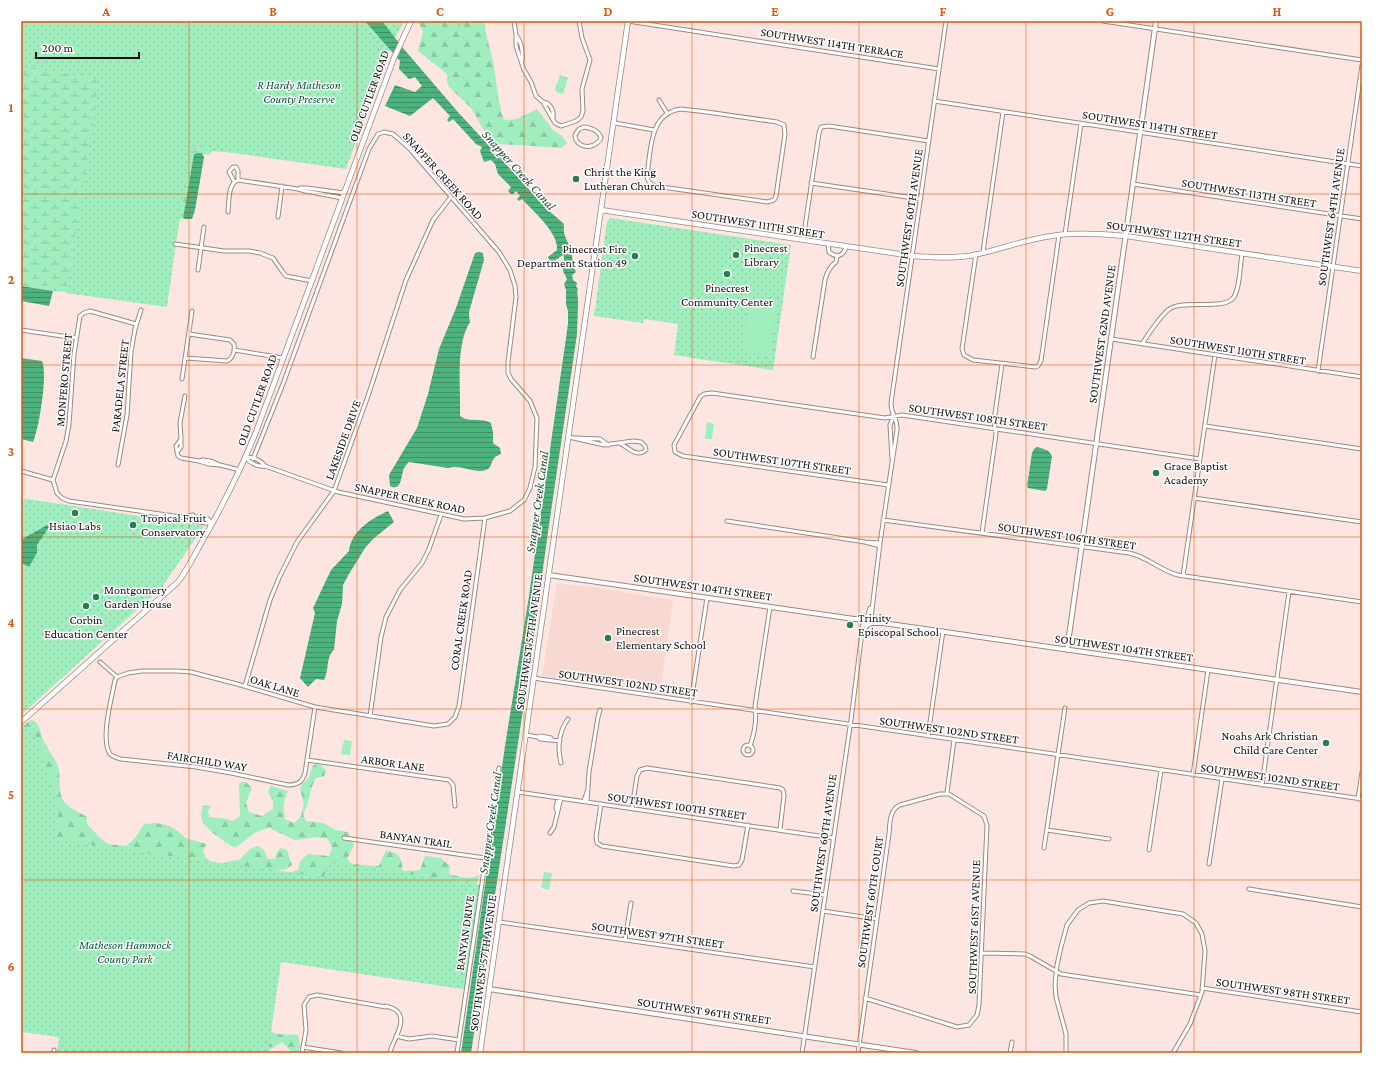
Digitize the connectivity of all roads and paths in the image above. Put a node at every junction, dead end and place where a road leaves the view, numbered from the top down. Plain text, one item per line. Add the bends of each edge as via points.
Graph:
1 (411, 21) edge
2 (514, 21) edge
3 (579, 21) edge
4 (628, 21) edge
5 (946, 21) edge
6 (1103, 21) edge
7 (1156, 21) edge
8 (1155, 29) junction
9 (1362, 60) edge
10 (1362, 65) edge
11 (939, 69) junction
12 (659, 100) dead end
13 (934, 101) junction
14 (1003, 112) junction
15 (667, 113) junction
16 (574, 122) junction
17 (614, 124) junction
18 (1081, 124) junction
19 (579, 129) junction
20 (654, 130) junction
21 (1140, 132) junction
22 (382, 133) joint
23 (602, 138) junction
24 (612, 139) junction
25 (929, 141) junction
26 (1348, 164) junction
27 (1362, 166) edge
28 (811, 183) junction
29 (1133, 184) junction
30 (282, 186) junction
31 (343, 195) junction
32 (451, 197) junction
33 (921, 199) junction
34 (601, 210) junction
35 (228, 212) dead end
36 (1340, 215) junction
37 (278, 217) dead end
38 (1362, 219) edge
39 (204, 227) dead end
40 (1065, 234) junction
41 (1059, 235) junction
42 (1126, 236) junction
43 (803, 241) junction
44 (175, 244) dead end
45 (828, 244) junction
46 (201, 247) junction
47 (846, 247) junction
48 (983, 252) junction
49 (976, 254) junction
50 (1242, 254) junction
51 (835, 256) junction
52 (913, 256) junction
53 (1333, 267) junction
54 (198, 270) dead end
55 (1362, 272) edge
56 (312, 281) junction
57 (141, 310) dead end
58 (192, 311) dead end
59 (136, 324) junction
60 (21, 330) edge
61 (189, 334) junction
62 (76, 338) junction
63 (1111, 339) junction
64 (1142, 344) junction
65 (234, 350) junction
66 (1215, 355) junction
67 (813, 357) dead end
68 (186, 358) junction
69 (283, 358) junction
70 (1002, 364) junction
71 (1318, 371) junction
72 (1362, 372) edge
73 (1361, 377) edge
74 (182, 379) dead end
75 (185, 396) dead end
76 (894, 416) junction
77 (1205, 426) junction
78 (995, 428) junction
79 (569, 437) junction
80 (621, 444) junction
81 (1096, 444) junction
82 (1362, 450) edge
83 (675, 452) joint
84 (246, 457) junction
85 (253, 459) junction
86 (892, 459) junction
87 (1200, 459) junction
88 (118, 465) dead end
89 (265, 466) junction
90 (240, 470) junction
91 (21, 471) edge
92 (53, 480) junction
93 (888, 485) junction
94 (334, 491) junction
95 (1194, 498) junction
96 (440, 514) junction
97 (181, 517) junction
98 (485, 518) junction
99 (883, 520) junction
100 (727, 521) dead end
101 (1362, 522) edge
102 (212, 524) junction
103 (982, 533) junction
104 (880, 544) junction
105 (1082, 546) junction
106 (549, 575) junction
107 (1183, 576) junction
108 (1288, 592) junction
109 (708, 598) junction
110 (1362, 602) edge
111 (770, 607) junction
112 (867, 621) junction
113 (942, 632) junction
114 (1067, 650) junction
115 (100, 662) dead end
116 (1208, 670) junction
117 (117, 676) junction
118 (534, 678) junction
119 (1276, 680) junction
120 (244, 686) junction
121 (1362, 692) edge
122 (691, 702) junction
123 (315, 707) junction
124 (1065, 708) dead end
125 (600, 710) dead end
126 (755, 711) junction
127 (370, 716) junction
128 (568, 719) dead end
129 (21, 722) edge
130 (450, 723) joint
131 (850, 724) junction
132 (526, 735) junction
133 (928, 736) junction
134 (954, 740) junction
135 (560, 741) junction
136 (750, 746) dead end
137 (1058, 755) junction
138 (307, 760) junction
139 (561, 763) dead end
140 (499, 768) dead end
141 (1161, 770) junction
142 (1362, 772) edge
143 (1193, 775) junction
144 (1222, 779) junction
145 (1262, 785) junction
146 (518, 792) junction
147 (1362, 793) edge
148 (947, 794) junction
149 (559, 798) junction
150 (1360, 799) edge
151 (586, 802) junction
152 (601, 804) junction
153 (455, 806) dead end
154 (632, 808) junction
155 (748, 825) junction
156 (780, 830) junction
157 (1047, 830) junction
158 (550, 833) dead end
159 (344, 838) dead end
160 (833, 838) junction
161 (1109, 839) dead end
162 (1044, 848) dead end
163 (1149, 850) dead end
164 (485, 858) junction
165 (1209, 864) dead end
166 (1249, 889) dead end
167 (793, 891) dead end
168 (825, 895) junction
169 (631, 904) dead end
170 (1362, 907) edge
171 (822, 911) junction
172 (877, 919) junction
173 (499, 922) junction
174 (625, 940) junction
175 (982, 952) junction
176 (815, 967) junction
177 (1056, 972) junction
178 (1202, 988) junction
179 (489, 989) junction
180 (1201, 995) junction
181 (865, 998) junction
182 (1362, 1012) edge
183 (396, 1036) junction
184 (804, 1037) junction
185 (459, 1040) junction
186 (1012, 1042) dead end
187 (859, 1045) junction
188 (304, 1047) junction
189 (302, 1053) edge
190 (340, 1053) edge
191 (390, 1053) edge
192 (457, 1053) edge
193 (480, 1053) edge
194 (802, 1053) edge
195 (858, 1053) edge
196 (916, 1053) edge
197 (1010, 1053) edge
198 (1066, 1053) edge
199 (1173, 1053) edge

1 - 31 main road, OLD CUTLER ROAD via 400,41
2 - 16 street via 516,46 534,94 550,107 552,118 559,126
3 - 16 street via 590,60 582,89 583,113
4 - 11 street, SOUTHWEST 114TH TERRACE
4 - 17 main road, SOUTHWEST 57TH AVENUE
5 - 11 street, SOUTHWEST 60TH AVENUE
6 - 8 street
7 - 8 street, SOUTHWEST 62ND AVENUE
8 - 9 street
8 - 21 street, SOUTHWEST 62ND AVENUE
10 - 26 street, SOUTHWEST 64TH AVENUE
11 - 13 street, SOUTHWEST 60TH AVENUE
12 - 15 street
13 - 14 street, SOUTHWEST 114TH STREET
13 - 25 street, SOUTHWEST 60TH AVENUE
14 - 18 street, SOUTHWEST 114TH STREET
14 - 48 street
15 - 20 street
15 - 20 street via 692,110 784,125 786,129 774,200 767,202 655,186 650,183 647,175
16 - 19 street
17 - 20 street
17 - 24 main road, SOUTHWEST 57TH AVENUE
18 - 21 street, SOUTHWEST 114TH STREET
18 - 40 street
19 - 23 street via 591,128
19 - 23 street via 575,138 583,146 593,146
21 - 26 street, SOUTHWEST 114TH STREET
21 - 29 street, SOUTHWEST 62ND AVENUE
22 - 32 street, SNAPPER CREEK ROAD via 392,134 399,139
22 - 85 street, OLD CUTLER ROAD via 378,134 367,153
23 - 24 street
24 - 34 main road, SOUTHWEST 57TH AVENUE
25 - 28 street via 829,126 821,127
25 - 33 street, SOUTHWEST 60TH AVENUE
26 - 27 street, SOUTHWEST 114TH STREET
26 - 36 street, SOUTHWEST 64TH AVENUE
28 - 33 street
28 - 43 street
29 - 36 street, SOUTHWEST 113TH STREET
29 - 42 street, SOUTHWEST 62ND AVENUE
30 - 31 street
30 - 35 street via 236,181 231,187
30 - 37 street
31 - 56 main road, OLD CUTLER ROAD
32 - 94 street, LAKESIDE DRIVE via 433,220 406,280
32 - 98 street, SNAPPER CREEK ROAD via 499,252 510,270 516,297 508,373 530,401 537,418 535,467 528,494 510,511
33 - 52 street, SOUTHWEST 60TH AVENUE
34 - 43 main road, SOUTHWEST 111TH STREET
34 - 79 main road, SOUTHWEST 57TH AVENUE
36 - 38 street, SOUTHWEST 113TH STREET
36 - 53 street, SOUTHWEST 64TH AVENUE
39 - 46 street
40 - 41 main road, SOUTHWEST 112TH STREET
40 - 42 main road, SOUTHWEST 112TH STREET
41 - 48 main road, SOUTHWEST 112TH STREET
41 - 70 street via 1038,366 1031,368
42 - 50 main road, SOUTHWEST 112TH STREET
42 - 63 street, SOUTHWEST 62ND AVENUE
43 - 45 main road, SOUTHWEST 111TH STREET
44 - 46 street
45 - 47 main road, SOUTHWEST 111TH STREET
45 - 51 street via 828,250
46 - 54 street
46 - 56 street via 260,253 273,258 286,276
47 - 51 street via 843,253
47 - 52 main road, SOUTHWEST 111TH STREET
48 - 49 main road, SOUTHWEST 112TH STREET
49 - 52 main road, SOUTHWEST 112TH STREET via 948,257
49 - 70 street via 962,349 964,355 972,360
50 - 53 main road, SOUTHWEST 112TH STREET
50 - 64 street via 1237,290 1232,300 1225,303 1171,307
51 - 67 street via 825,280
52 - 76 street, SOUTHWEST 60TH AVENUE via 892,403 891,412
53 - 55 main road, SOUTHWEST 112TH STREET
53 - 71 street, SOUTHWEST 64TH AVENUE
56 - 69 main road, OLD CUTLER ROAD
57 - 59 street, PARADELA STREET
58 - 61 street
59 - 62 street, MONFERO STREET via 85,312 80,316
59 - 88 street, PARADELA STREET via 130,358 127,419
60 - 62 street
61 - 65 street via 230,340 234,344
61 - 68 street
62 - 92 street, MONFERO STREET via 70,424
63 - 64 street, SOUTHWEST 110TH STREET
63 - 81 street, SOUTHWEST 62ND AVENUE
64 - 66 street, SOUTHWEST 110TH STREET
65 - 68 street via 227,361
65 - 69 street
66 - 71 street, SOUTHWEST 110TH STREET
66 - 77 street
68 - 74 street
69 - 84 main road, OLD CUTLER ROAD
70 - 78 street
71 - 73 street, SOUTHWEST 110TH STREET
72 - 73 street
75 - 90 street via 180,423 180,447 177,452 179,457 199,461 211,460
76 - 78 street, SOUTHWEST 108TH STREET
76 - 83 street, SOUTHWEST 108TH STREET via 885,418 706,393 700,397 685,423 674,444
76 - 86 street, SOUTHWEST 60TH AVENUE via 890,425
76 - 86 street, SOUTHWEST 60TH AVENUE via 897,426
77 - 82 street
77 - 87 street
78 - 81 street, SOUTHWEST 108TH STREET
78 - 103 street
79 - 80 street via 598,444
79 - 106 main road, SOUTHWEST 57TH AVENUE
80 - 80 street via 636,453 646,450 641,442
81 - 87 street, SOUTHWEST 108TH STREET
81 - 105 street, SOUTHWEST 62ND AVENUE
83 - 93 street, SOUTHWEST 107TH STREET via 683,456
84 - 85 street, SNAPPER CREEK ROAD
84 - 89 street, SNAPPER CREEK ROAD via 249,462
84 - 90 main road, OLD CUTLER ROAD
85 - 89 street, SNAPPER CREEK ROAD
86 - 93 street, SOUTHWEST 60TH AVENUE
87 - 95 street
89 - 94 street, SNAPPER CREEK ROAD
90 - 102 main road, OLD CUTLER ROAD
91 - 92 street
92 - 97 street via 55,490 60,496 72,501
93 - 99 street, SOUTHWEST 60TH AVENUE
94 - 96 street, SNAPPER CREEK ROAD
94 - 120 street, LAKESIDE DRIVE via 297,542 281,572
95 - 101 street
95 - 107 street
96 - 98 street, SNAPPER CREEK ROAD via 464,519
96 - 127 street via 430,549 400,590 386,617
97 - 102 street
97 - 102 street via 208,519
98 - 130 street, CORAL CREEK ROAD via 457,713
99 - 103 street, SOUTHWEST 106TH STREET
99 - 104 street, SOUTHWEST 60TH AVENUE
100 - 104 street
102 - 129 main road, OLD CUTLER ROAD via 178,582
103 - 105 street, SOUTHWEST 106TH STREET
104 - 112 street, SOUTHWEST 60TH AVENUE
105 - 107 street, SOUTHWEST 106TH STREET via 1136,555
105 - 114 street, SOUTHWEST 62ND AVENUE
106 - 109 street, SOUTHWEST 104TH STREET
106 - 118 main road, SOUTHWEST 57TH AVENUE
107 - 108 street, SOUTHWEST 106TH STREET
108 - 110 street, SOUTHWEST 106TH STREET
108 - 119 street
109 - 111 street, SOUTHWEST 104TH STREET
109 - 122 street
111 - 112 street, SOUTHWEST 104TH STREET
111 - 126 street
112 - 113 street, SOUTHWEST 104TH STREET
112 - 131 street, SOUTHWEST 60TH AVENUE via 862,635
113 - 114 street, SOUTHWEST 104TH STREET
113 - 133 street
114 - 116 street, SOUTHWEST 104TH STREET
115 - 117 street
116 - 119 street, SOUTHWEST 104TH STREET
116 - 143 street
117 - 120 street, OAK LANE via 136,672 186,671
117 - 138 street, FAIRCHILD WAY via 107,724 107,741 111,755 121,759 196,767 288,785 299,783 304,775
118 - 122 street, SOUTHWEST 102ND STREET
118 - 132 main road, SOUTHWEST 57TH AVENUE
119 - 121 street, SOUTHWEST 104TH STREET
119 - 145 street
120 - 123 street, OAK LANE
122 - 126 street, SOUTHWEST 102ND STREET
123 - 127 street, OAK LANE
123 - 138 street
124 - 137 street
125 - 151 street
126 - 131 street, SOUTHWEST 102ND STREET
126 - 136 street via 756,724
127 - 130 street, OAK LANE via 434,726
128 - 135 street via 563,726
131 - 133 street, SOUTHWEST 102ND STREET
131 - 160 street, SOUTHWEST 60TH AVENUE
132 - 135 street
132 - 146 main road, SOUTHWEST 57TH AVENUE
133 - 134 street, SOUTHWEST 102ND STREET
134 - 137 street, SOUTHWEST 102ND STREET
134 - 148 street
135 - 139 street
137 - 141 street, SOUTHWEST 102ND STREET
137 - 157 street
138 - 153 street, ARBOR LANE via 449,780 453,785
140 - 164 street, BANYAN DRIVE
141 - 143 street, SOUTHWEST 102ND STREET
141 - 163 street
142 - 150 street
143 - 144 street, SOUTHWEST 102ND STREET
144 - 145 street, SOUTHWEST 102ND STREET
144 - 165 street
145 - 150 street, SOUTHWEST 102ND STREET
146 - 149 street, SOUTHWEST 100TH STREET
146 - 173 main road, SOUTHWEST 57TH AVENUE
147 - 150 street
148 - 172 street, SOUTHWEST 60TH COURT via 900,805 894,810
148 - 175 street, SOUTHWEST 61ST AVENUE via 984,816 987,822
149 - 151 street, SOUTHWEST 100TH STREET
149 - 158 street via 554,827
151 - 152 street, SOUTHWEST 100TH STREET
152 - 154 street, SOUTHWEST 100TH STREET
152 - 155 street via 596,837 597,843 603,847 734,866 740,864 743,858
154 - 155 street, SOUTHWEST 100TH STREET
154 - 156 street via 637,776 640,770 647,768 776,787 783,790 784,797
155 - 156 street, SOUTHWEST 100TH STREET
156 - 160 street, SOUTHWEST 100TH STREET
157 - 161 street
157 - 162 street
159 - 164 street, BANYAN TRAIL
160 - 168 street, SOUTHWEST 60TH AVENUE
164 - 185 street, BANYAN DRIVE
166 - 170 street
167 - 168 street
168 - 171 street, SOUTHWEST 60TH AVENUE
169 - 174 street
171 - 172 street
171 - 176 street, SOUTHWEST 60TH AVENUE
172 - 181 street, SOUTHWEST 60TH COURT
173 - 174 street, SOUTHWEST 97TH STREET
173 - 179 main road, SOUTHWEST 57TH AVENUE
174 - 176 street, SOUTHWEST 97TH STREET
175 - 177 street, SOUTHWEST 98TH STREET via 1027,955
175 - 181 street, SOUTHWEST 61ST AVENUE via 978,1012 974,1020 966,1026 953,1027
176 - 184 street, SOUTHWEST 60TH AVENUE
177 - 178 street via 1067,925 1078,910 1089,903 1117,902 1177,912 1193,920 1204,940
177 - 180 street, SOUTHWEST 98TH STREET
177 - 198 street via 1055,987 1066,1034
178 - 180 street
178 - 182 street, SOUTHWEST 98TH STREET
179 - 184 street, SOUTHWEST 96TH STREET
179 - 193 main road, SOUTHWEST 57TH AVENUE
180 - 199 street via 1190,1024
181 - 187 street, SOUTHWEST 60TH COURT
183 - 185 street via 409,1039 432,1036
183 - 188 street via 401,1025 397,1011 386,1006 311,996 303,1008 306,1028
183 - 191 street
184 - 187 street, SOUTHWEST 96TH STREET
184 - 194 street, SOUTHWEST 60TH AVENUE
185 - 192 street, BANYAN DRIVE
186 - 197 street
187 - 195 street, SOUTHWEST 60TH COURT
187 - 196 street, SOUTHWEST 96TH STREET
188 - 189 street
188 - 190 street

